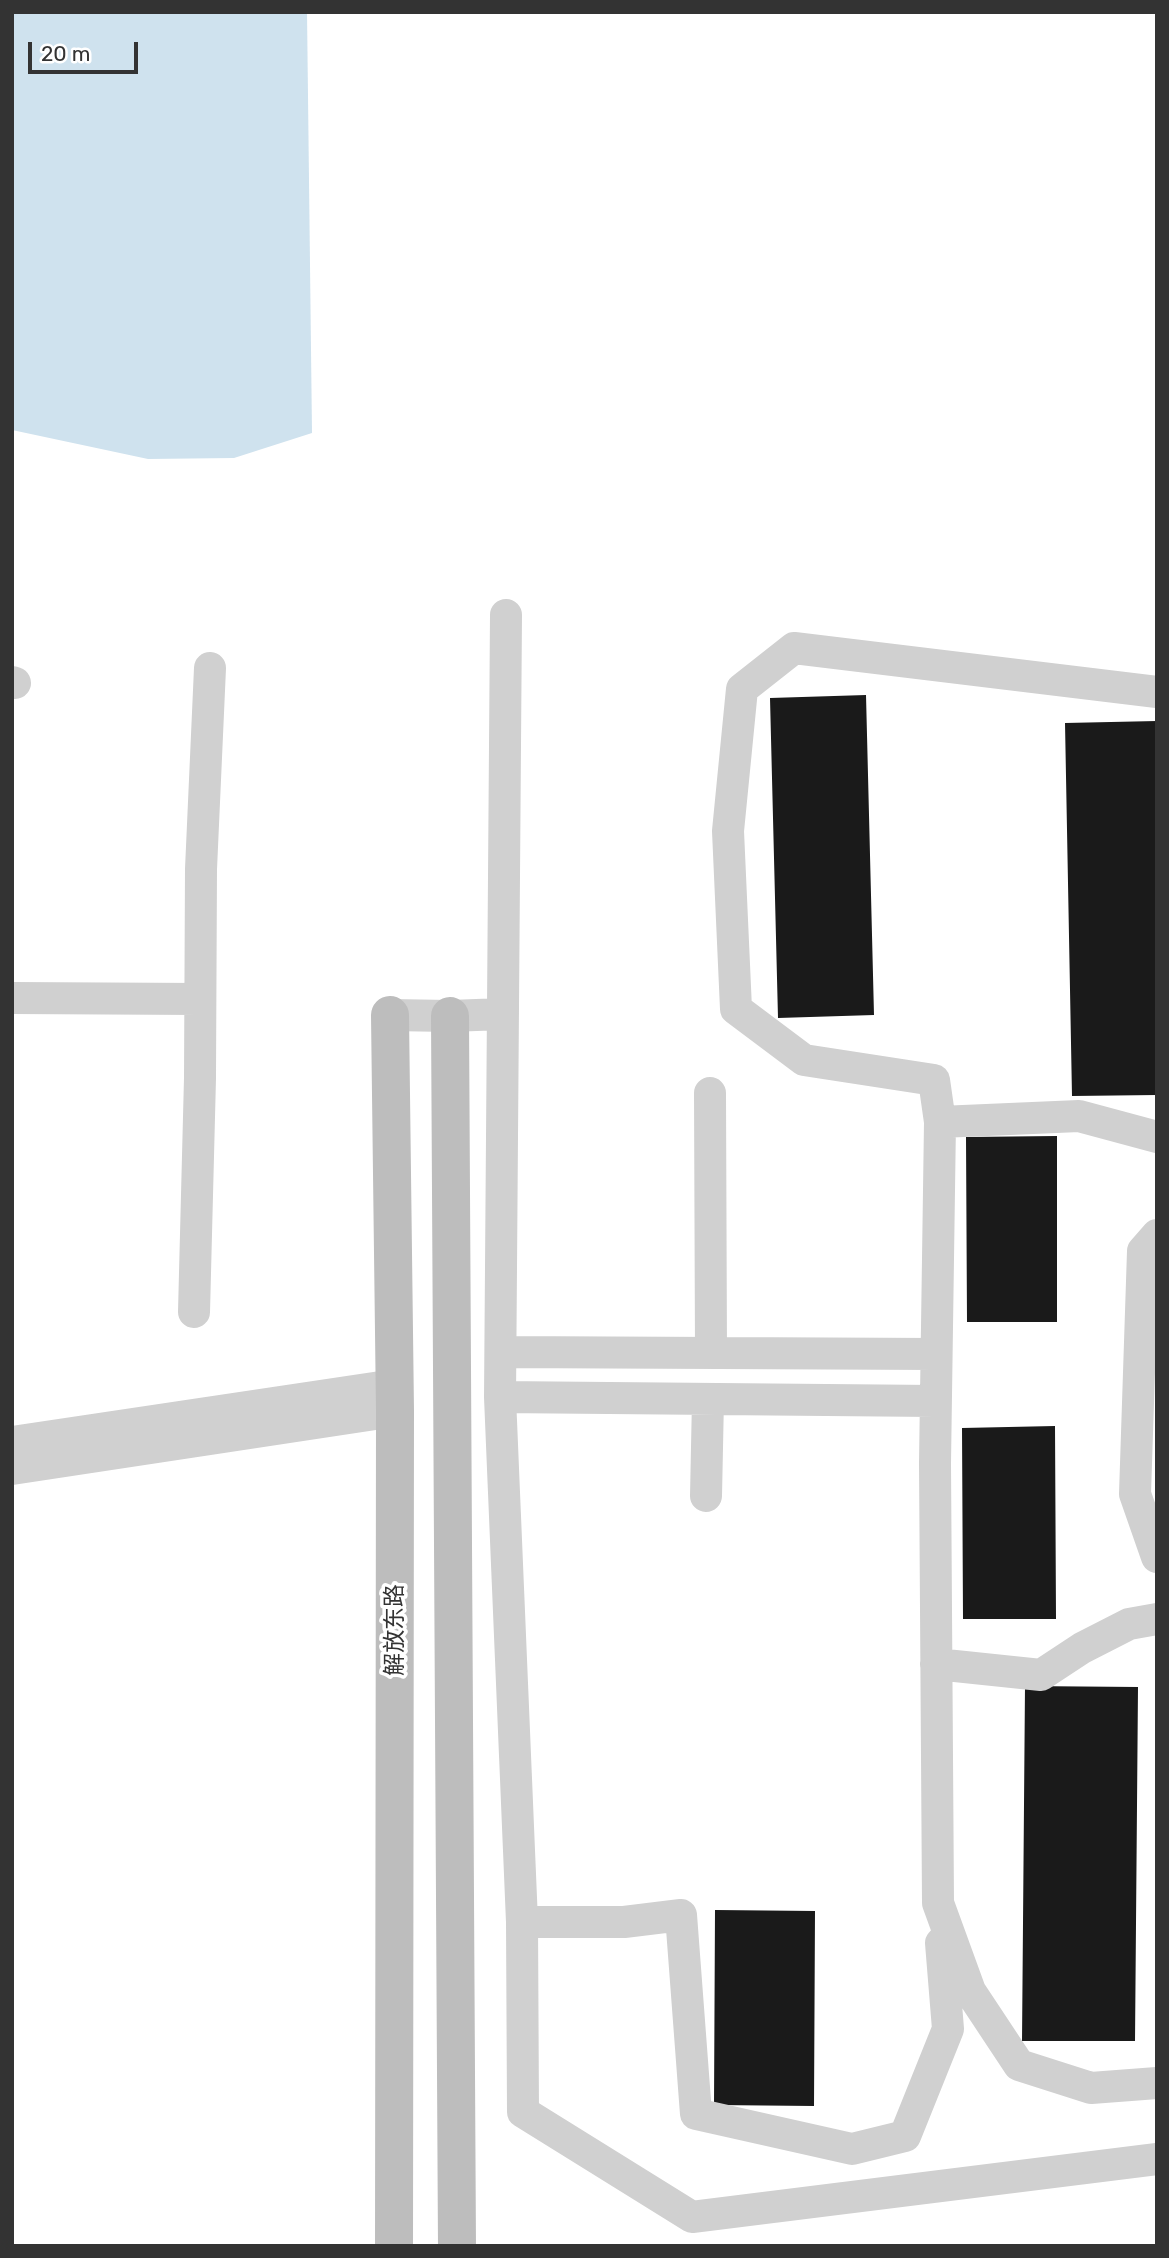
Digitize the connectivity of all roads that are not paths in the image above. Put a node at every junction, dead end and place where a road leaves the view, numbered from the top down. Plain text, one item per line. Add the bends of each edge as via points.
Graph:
1 (506, 615) dead end
2 (210, 668) dead end
3 (1157, 692) edge
4 (12, 998) edge
5 (200, 999) junction
6 (503, 1014) junction
7 (390, 1015) joint
8 (450, 1016) junction
9 (710, 1093) dead end
10 (940, 1122) junction
11 (1157, 1137) edge
12 (1157, 1235) edge
13 (194, 1312) dead end
14 (501, 1352) junction
15 (711, 1353) junction
16 (936, 1354) junction
17 (500, 1397) junction
18 (395, 1398) junction
19 (708, 1399) junction
20 (935, 1401) junction
21 (12, 1442) edge
22 (12, 1469) edge
23 (706, 1496) dead end
24 (1157, 1557) edge
25 (1157, 1619) edge
26 (936, 1664) junction
27 (938, 1903) junction
28 (522, 1922) junction
29 (1157, 2083) edge
30 (1157, 2160) edge
31 (394, 2246) edge
32 (457, 2246) edge

1 - 6 street
2 - 5 street
3 - 10 street via 794,648 742,689 728,831 736,1009 804,1060 934,1080
4 - 5 street
5 - 13 street
6 - 8 street
6 - 14 street
7 - 8 street
7 - 18 main road, 解放东路
8 - 32 main road
9 - 15 street
10 - 11 street via 1079,1116
10 - 16 street
12 - 24 street via 1143,1251 1135,1494
14 - 15 street
14 - 17 street
15 - 16 street
16 - 20 street
17 - 19 street
17 - 28 street
18 - 21 street
18 - 22 street
18 - 31 main road, 解放东路
19 - 20 street
19 - 23 street
20 - 26 street
25 - 26 street via 1129,1624 1041,1675
26 - 27 street
27 - 28 street via 948,2029 905,2136 852,2149 696,2114 681,1915 624,1922
27 - 29 street via 970,1991 1020,2064 1091,2088
28 - 30 street via 523,2112 692,2217

